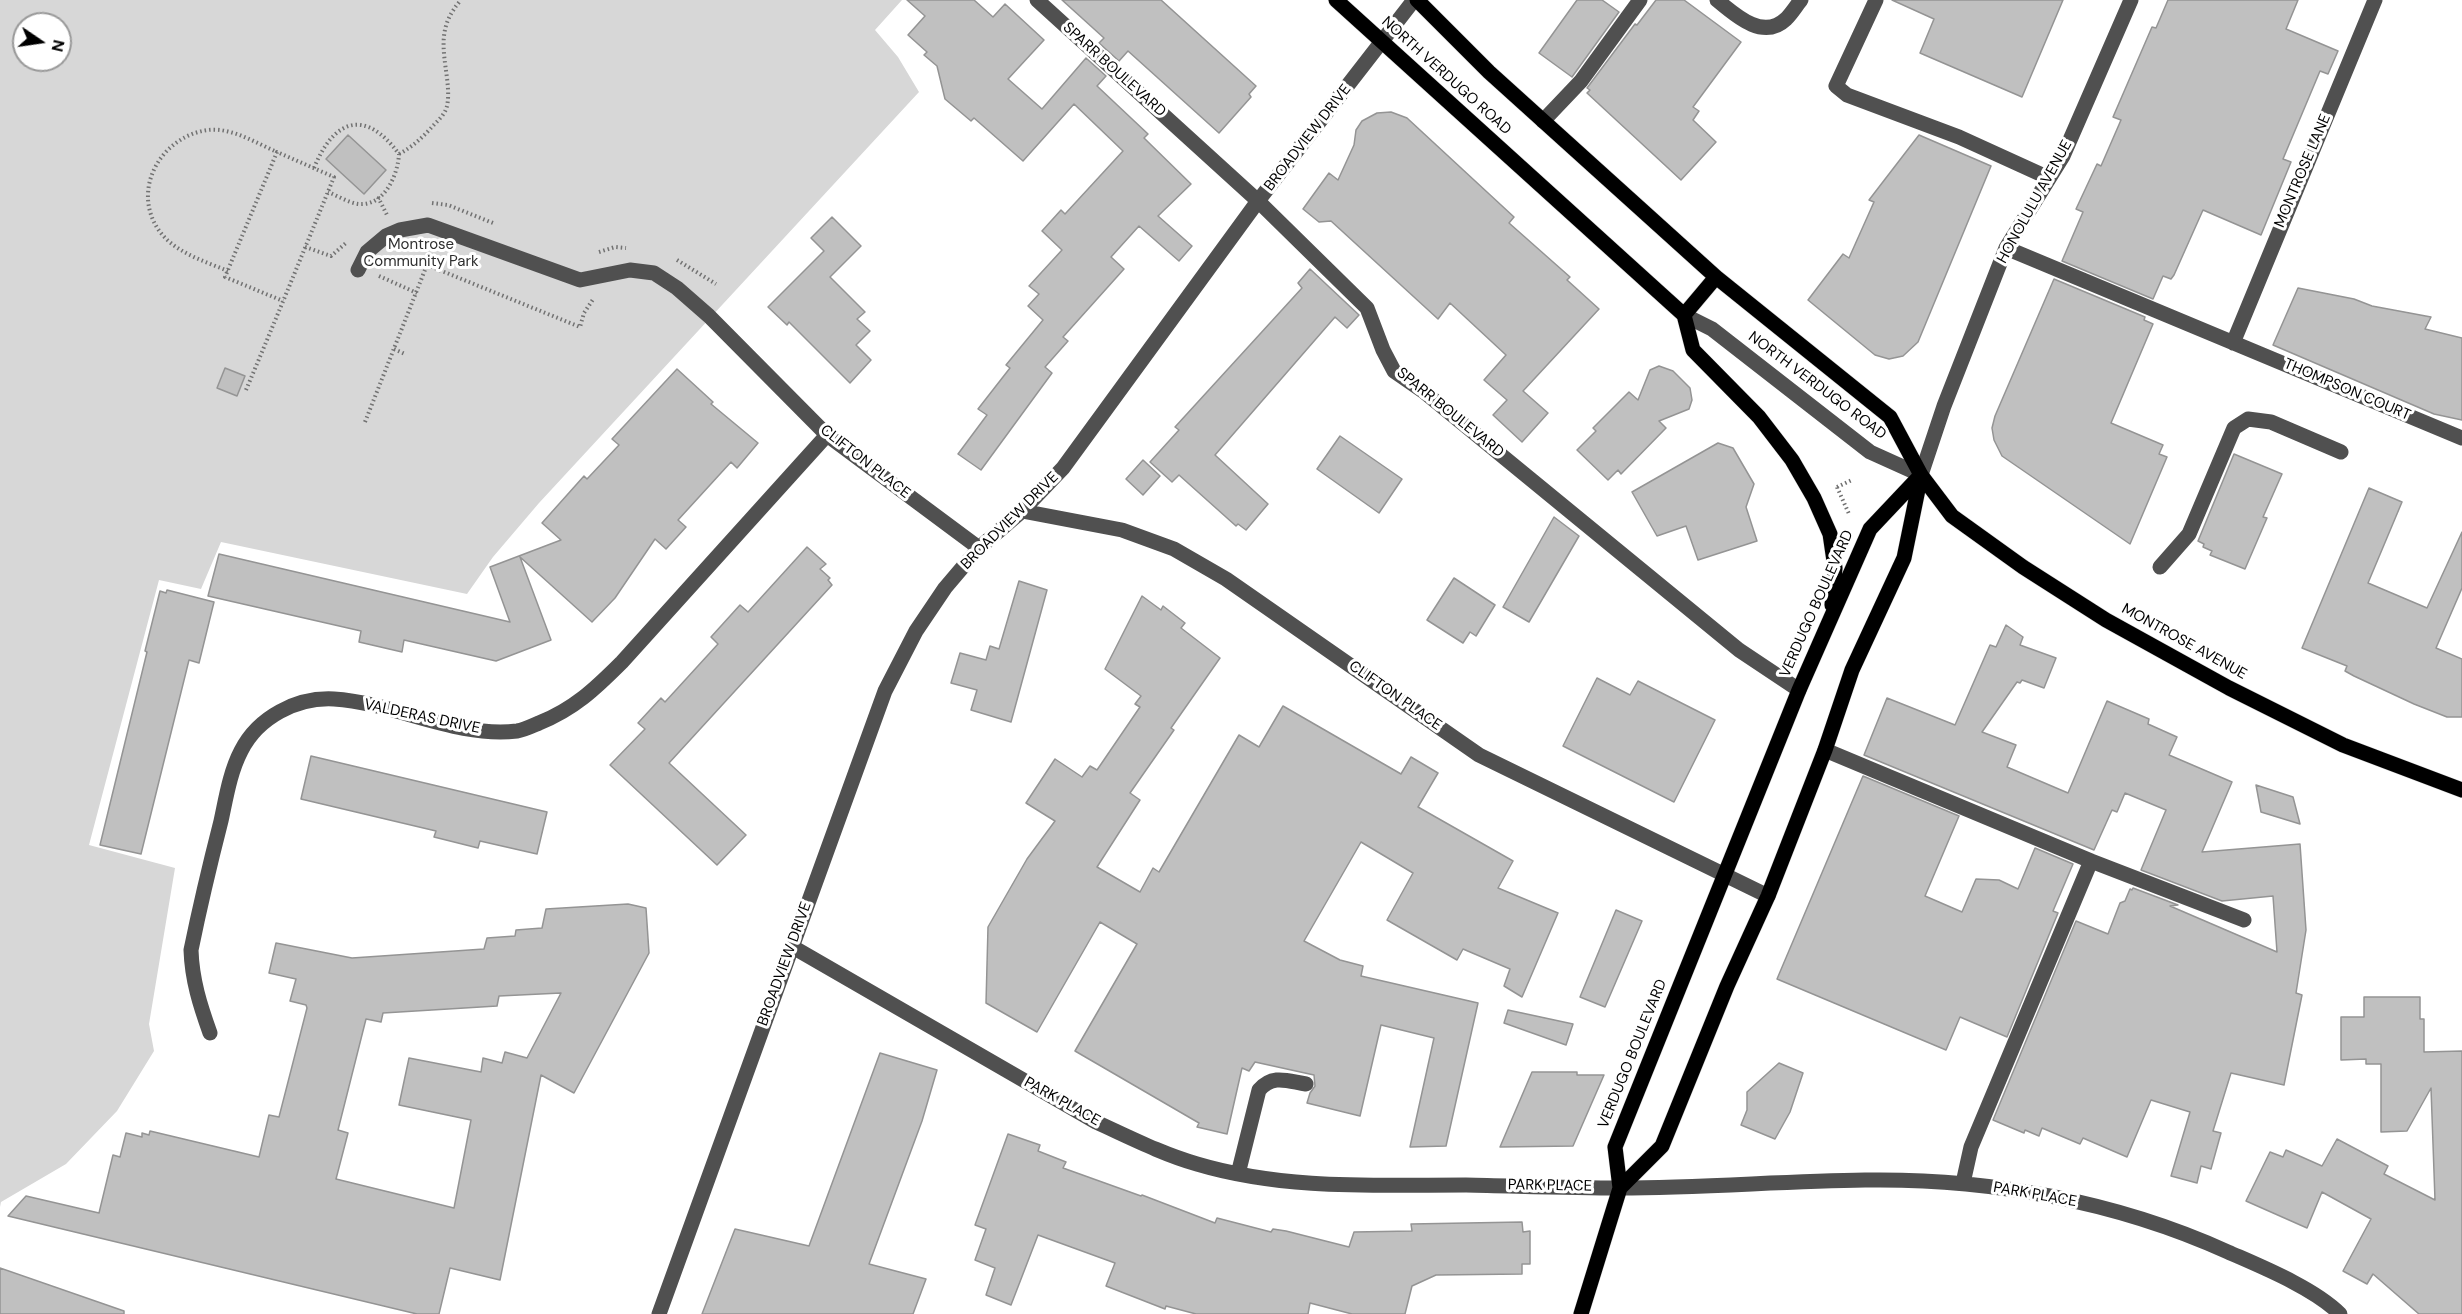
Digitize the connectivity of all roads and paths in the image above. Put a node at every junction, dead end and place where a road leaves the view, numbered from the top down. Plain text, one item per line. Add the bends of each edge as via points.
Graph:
1 (460, 0) edge
2 (1037, 0) edge
3 (1336, 0) edge
4 (1415, 0) edge
5 (1640, 0) edge
6 (1717, 0) edge
7 (1801, 0) edge
8 (1876, 0) edge
9 (2131, 0) edge
10 (2375, 0) edge
11 (1382, 44) junction
12 (1543, 121) junction
13 (277, 152) junction
14 (399, 154) junction
15 (314, 168) junction
16 (2049, 178) junction
17 (328, 192) junction
18 (1258, 201) junction
19 (479, 218) dead end
20 (500, 226) dead end
21 (441, 229) junction
22 (627, 248) dead end
23 (2006, 248) junction
24 (596, 253) dead end
25 (676, 260) dead end
26 (428, 265) junction
27 (358, 268) joint
28 (228, 271) junction
29 (1716, 277) junction
30 (716, 284) dead end
31 (417, 293) junction
32 (601, 293) dead end
33 (283, 301) junction
34 (1684, 315) junction
35 (2233, 343) junction
36 (394, 349) junction
37 (405, 354) dead end
38 (246, 390) dead end
39 (365, 422) dead end
40 (827, 435) junction
41 (2462, 438) edge
42 (2341, 452) dead end
43 (1921, 475) junction
44 (1852, 480) dead end
45 (1837, 487) junction
46 (1827, 492) dead end
47 (1022, 511) junction
48 (1849, 514) dead end
49 (979, 548) junction
50 (2160, 567) dead end
51 (1831, 618) junction
52 (1799, 690) junction
53 (1825, 750) junction
54 (2462, 790) edge
55 (2091, 861) junction
56 (1724, 875) junction
57 (1768, 896) junction
58 (2244, 920) dead end
59 (791, 946) junction
60 (210, 1033) dead end
61 (1306, 1084) dead end
62 (1238, 1174) junction
63 (1963, 1183) junction
64 (1620, 1188) junction
65 (660, 1314) edge
66 (1581, 1314) edge
67 (2340, 1314) edge

1 - 14 path via 448,16 444,31 447,107 413,147
2 - 18 street, SPARR BOULEVARD
3 - 11 main road, NORTH VERDUGO ROAD
4 - 11 street, BROADVIEW DRIVE
4 - 12 main road, NORTH VERDUGO ROAD
5 - 12 street via 1581,81
6 - 7 street via 1744,22 1773,27 1785,20
8 - 16 street via 1836,86 1847,95 1959,137
9 - 16 street, HONOLULU AVENUE via 2063,156
10 - 35 street, MONTROSE LANE
11 - 18 street, BROADVIEW DRIVE
11 - 34 main road, NORTH VERDUGO ROAD
12 - 29 main road, NORTH VERDUGO ROAD
13 - 15 path
13 - 28 path
13 - 28 path via 228,131 208,130 183,136 158,160 151,175 149,210 158,230 187,254
14 - 15 path via 376,131 356,124 342,128 330,139
14 - 17 path via 396,177 374,201 357,204
15 - 17 path via 334,177
16 - 23 street, HONOLULU AVENUE
17 - 33 path
18 - 47 street, BROADVIEW DRIVE via 1063,468
18 - 52 street, SPARR BOULEVARD via 1367,308 1394,371 1609,541 1739,650
19 - 20 path
21 - 26 path
21 - 27 street, CLIFTON PLACE via 417,225 386,236 367,252
21 - 40 street, CLIFTON PLACE via 580,280 630,270 654,273 710,316
22 - 24 path
23 - 35 street, THOMPSON COURT
23 - 43 street, HONOLULU AVENUE via 1944,405
25 - 30 path
26 - 31 path
26 - 32 path via 580,327 584,313
27 - 31 path
28 - 33 path via 225,277
29 - 34 main road
29 - 43 main road, NORTH VERDUGO ROAD via 1890,417
31 - 36 path
33 - 38 path
34 - 43 street, NORTH VERDUGO ROAD via 1712,329 1870,452
34 - 51 main road via 1693,350 1759,417 1792,460 1814,498 1830,534 1835,568
35 - 41 street, THOMPSON COURT
36 - 37 path
36 - 39 path
40 - 49 street, CLIFTON PLACE
40 - 60 street, VALDERAS DRIVE via 622,662 563,713 519,731 490,731 460,728 334,699 299,702 255,729 241,751 230,784 191,950 195,993
42 - 50 street via 2271,422 2248,419 2234,428 2189,534
43 - 51 main road, VERDUGO BOULEVARD via 1870,529
43 - 53 main road, VERDUGO BOULEVARD via 1904,558 1852,670
43 - 54 main road, MONTROSE AVENUE via 1952,516 2106,620 2343,745
44 - 45 path
45 - 46 path
45 - 48 path
47 - 49 street, BROADVIEW DRIVE
47 - 56 street, CLIFTON PLACE via 1122,530 1174,549 1226,579 1479,755
49 - 59 street, BROADVIEW DRIVE via 916,631 885,691
51 - 52 main road, VERDUGO BOULEVARD
52 - 56 main road, VERDUGO BOULEVARD
53 - 55 street
53 - 57 main road, VERDUGO BOULEVARD
55 - 58 street
55 - 63 street via 1971,1147
56 - 57 street, CLIFTON PLACE
56 - 64 main road, VERDUGO BOULEVARD via 1615,1147
57 - 64 main road, VERDUGO BOULEVARD via 1662,1146
59 - 62 street, PARK PLACE via 1096,1122 1196,1164
59 - 65 street, BROADVIEW DRIVE
61 - 62 street via 1266,1081 1259,1090
62 - 64 street, PARK PLACE via 1315,1184
63 - 64 street, PARK PLACE via 1868,1180
63 - 67 street, PARK PLACE via 2145,1218 2237,1256 2326,1300
64 - 66 main road, VERDUGO BOULEVARD

